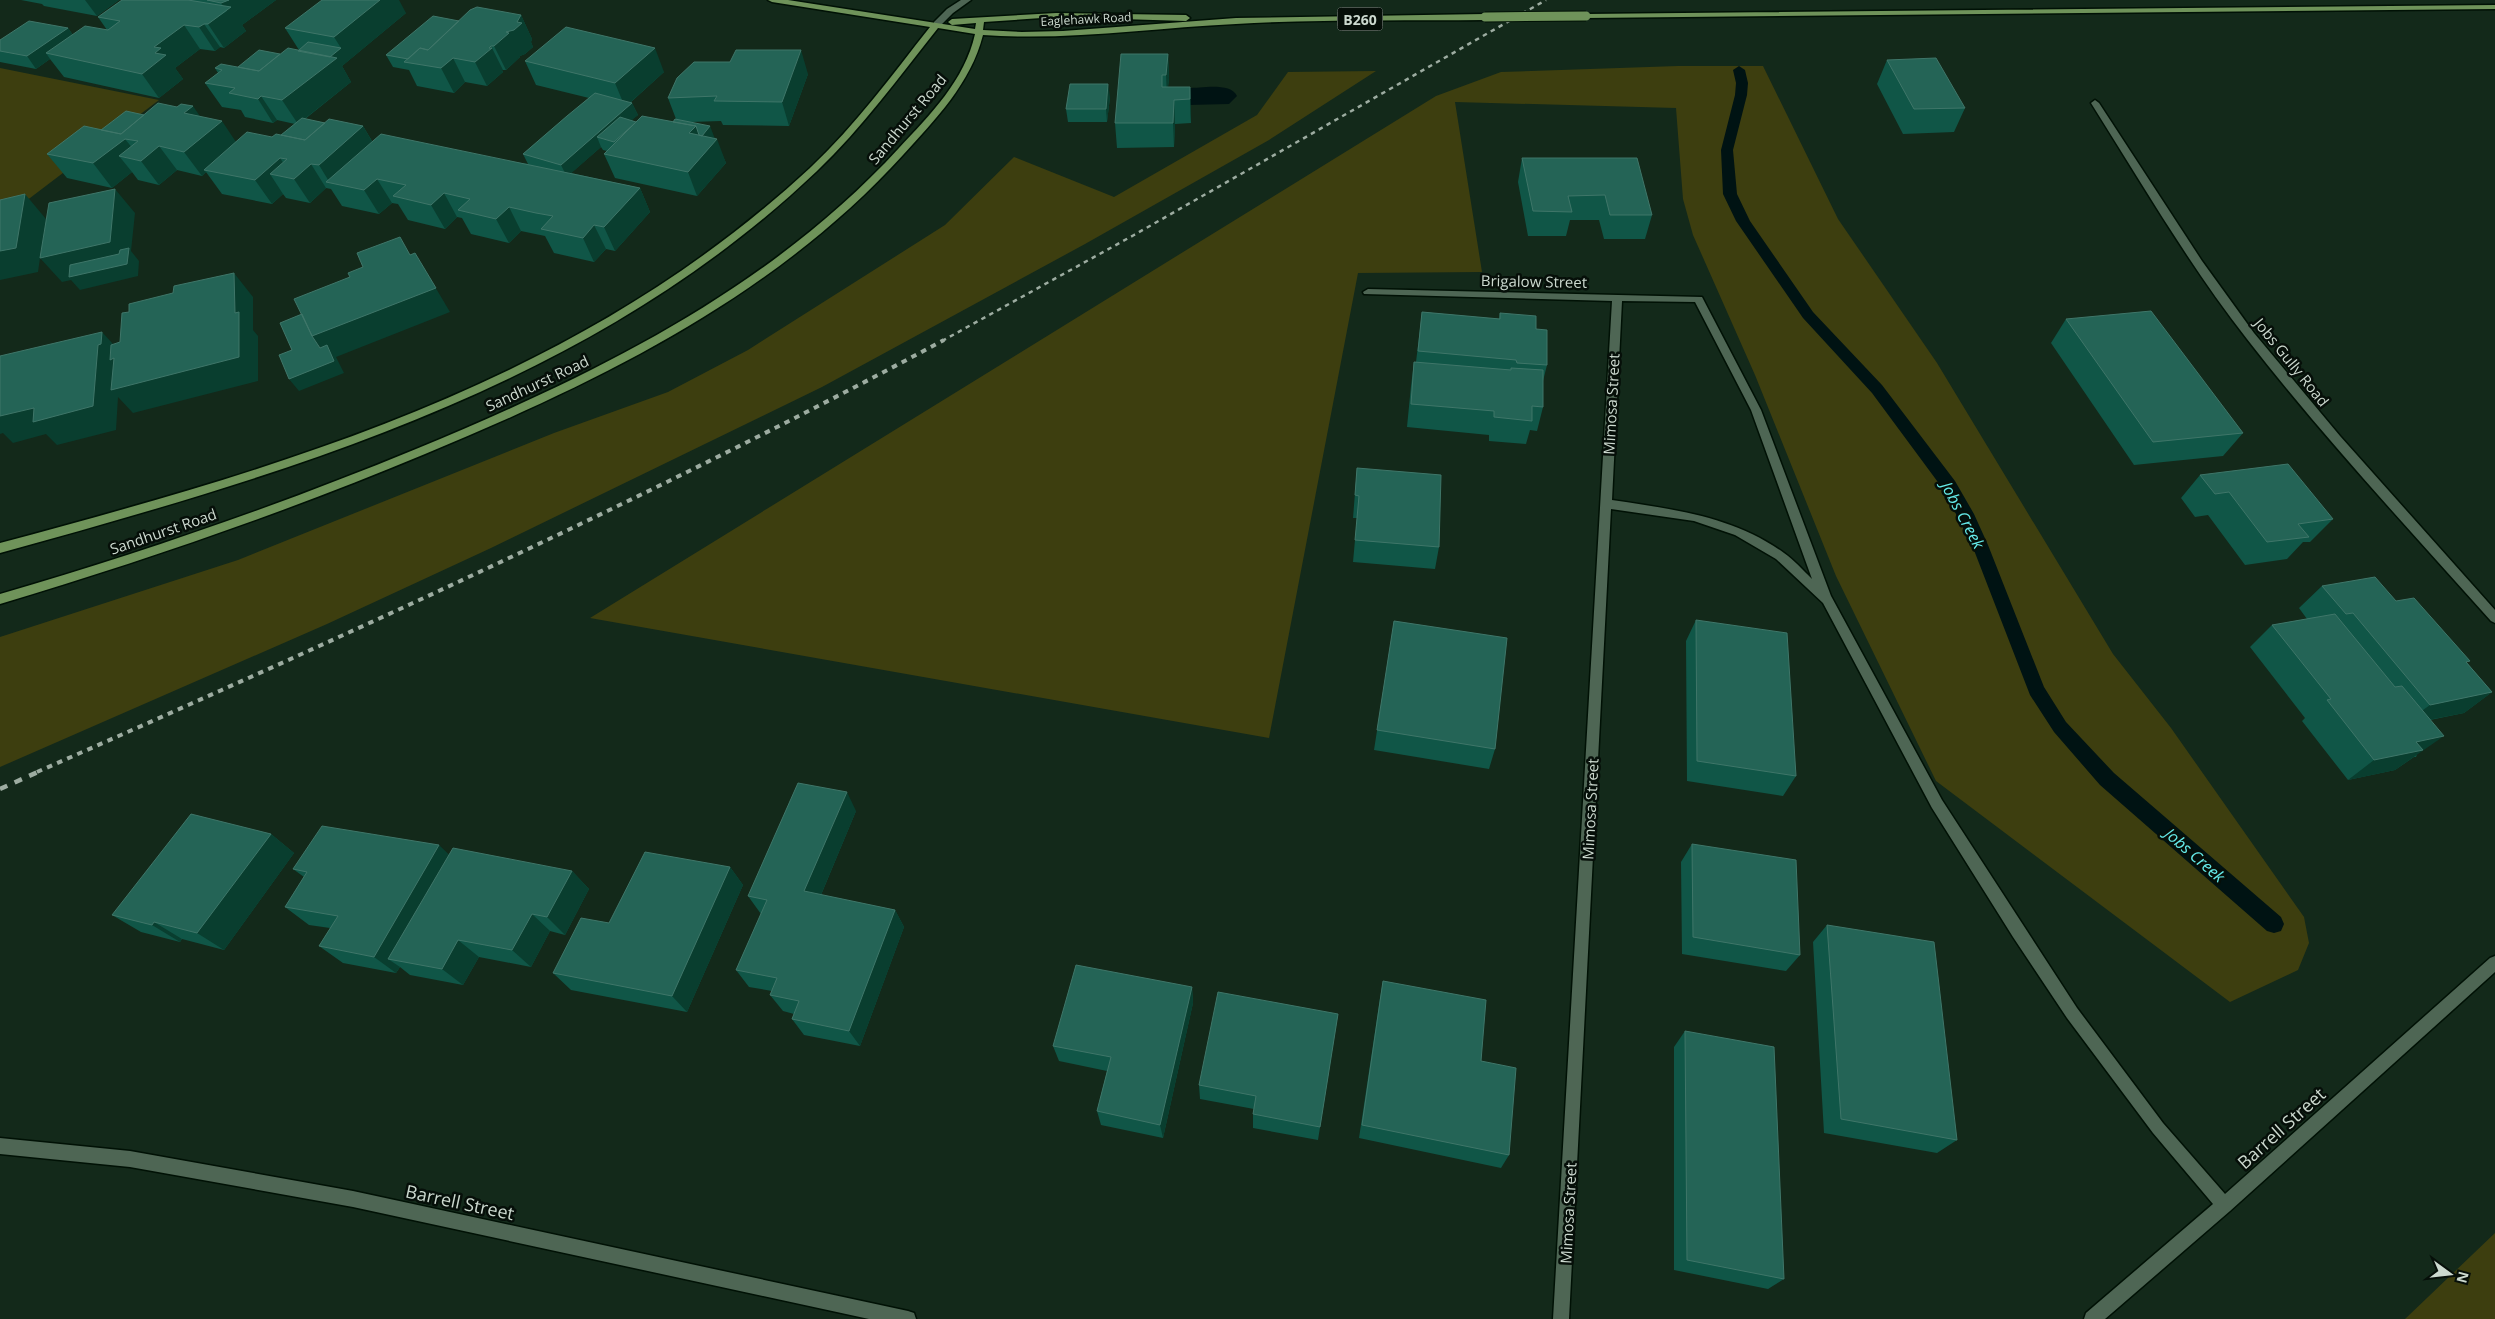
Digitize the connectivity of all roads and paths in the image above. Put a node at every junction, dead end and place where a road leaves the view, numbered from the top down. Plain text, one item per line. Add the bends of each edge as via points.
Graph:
1 (772, 0) edge
2 (967, 0) edge
3 (2495, 7) edge
4 (980, 20) junction
5 (1236, 21) junction
6 (937, 24) junction
7 (980, 32) junction
8 (2095, 103) dead end
9 (1368, 292) dead end
10 (1617, 298) junction
11 (1606, 504) junction
12 (0, 548) edge
13 (0, 599) edge
14 (1827, 600) junction
15 (2495, 618) edge
16 (2495, 963) edge
17 (0, 1146) edge
18 (2224, 1206) junction
19 (908, 1319) edge
20 (1561, 1319) edge
21 (2092, 1319) edge

1 - 6 main road, Eaglehawk Road / B260
2 - 6 street via 950,10
3 - 5 main road, Eaglehawk Road / B260, bridge
4 - 5 main road, Eaglehawk Road / B260 via 1121,15
4 - 6 main road, Eaglehawk Road / B260
4 - 7 main road, Sandhurst Road
5 - 7 main road, Eaglehawk Road / B260 via 1063,34
6 - 7 main road, Eaglehawk Road / B260
6 - 12 main road, Sandhurst Road via 843,139 782,199 717,252 639,306 550,357 424,414 352,441 220,484
7 - 13 main road, Sandhurst Road via 974,53 956,84 916,136 876,180 779,260 659,338 497,419 360,476 117,563
8 - 15 street, Jobs Gully Road via 2250,336 2342,446
9 - 10 street, Brigalow Street
10 - 11 street, Mimosa Street
10 - 14 street, Brigalow Street via 1698,299 1756,410
11 - 14 street via 1694,517 1739,532 1780,556
11 - 20 street, Mimosa Street
14 - 18 street via 1937,804 2018,932 2072,1013 2158,1128
16 - 18 street, Barrell Street
17 - 19 street, Barrell Street via 130,1159 354,1199
18 - 21 street, Barrell Street

